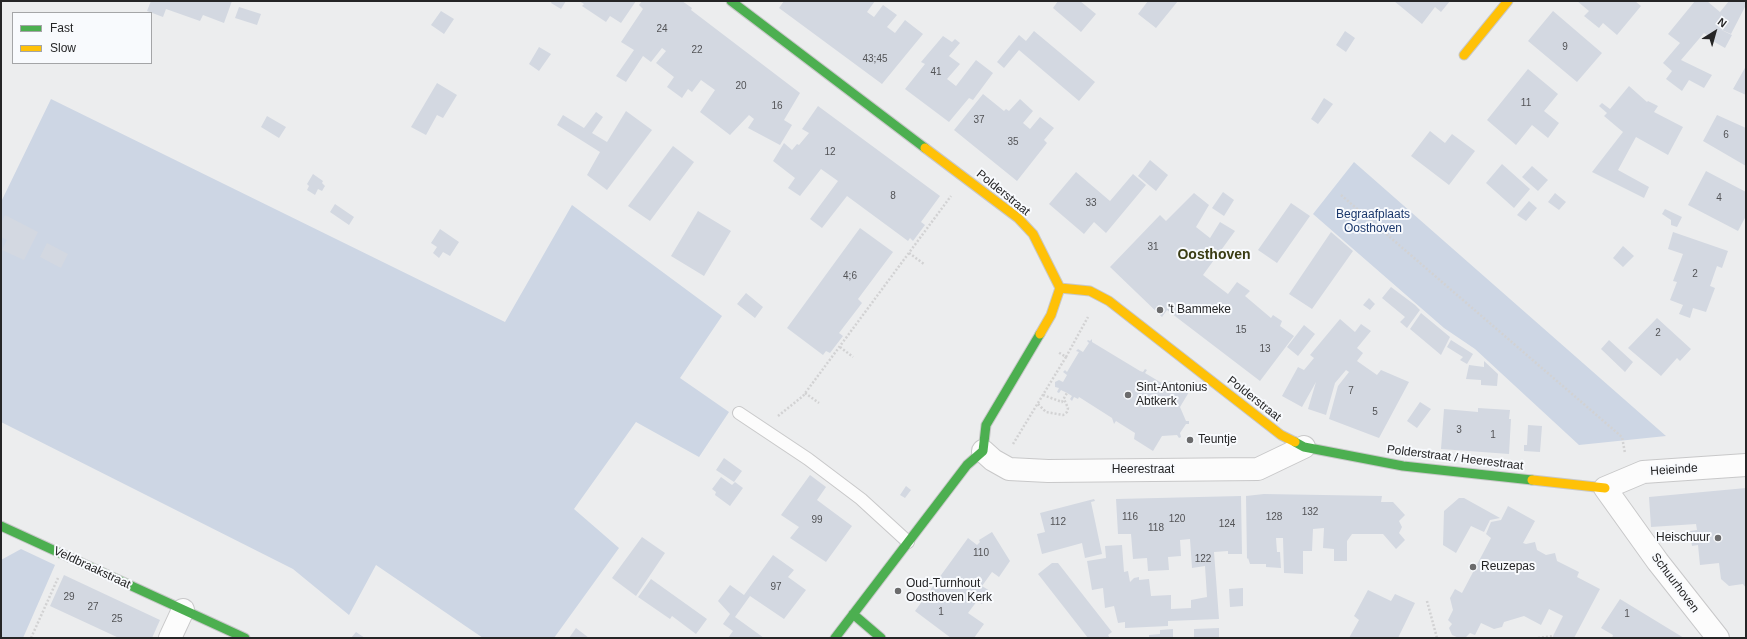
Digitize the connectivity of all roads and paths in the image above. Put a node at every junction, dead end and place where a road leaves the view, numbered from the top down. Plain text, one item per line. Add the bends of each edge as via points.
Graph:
1 (731, 1) edge
2 (1508, 1) edge
3 (1464, 55) dead end
4 (965, 178) junction
5 (1341, 195) dead end
6 (909, 253) junction
7 (924, 264) dead end
8 (1060, 288) junction
9 (1099, 296) junction
10 (1037, 339) junction
11 (840, 347) junction
12 (853, 357) dead end
13 (1066, 357) junction
14 (805, 393) junction
15 (1067, 393) dead end
16 (1043, 395) junction
17 (1064, 399) junction
18 (819, 403) dead end
19 (1038, 404) junction
20 (739, 413) dead end
21 (762, 429) junction
22 (1304, 447) junction
23 (983, 451) junction
24 (1002, 465) junction
25 (1746, 465) edge
26 (1631, 477) junction
27 (1605, 488) junction
28 (1, 526) edge
29 (908, 542) junction
30 (68, 556) junction
31 (1427, 601) dead end
32 (183, 610) junction
33 (852, 614) junction
34 (1553, 636) dead end
35 (31, 638) edge
36 (170, 638) edge
37 (244, 638) edge
38 (835, 638) edge
39 (881, 638) edge
40 (1437, 638) edge
41 (1538, 638) edge
42 (1718, 638) edge

1 - 4 street, Polderstraat
2 - 3 street
4 - 6 path
4 - 8 street, Polderstraat via 1018,218 1033,234
5 - 26 path via 1622,437
6 - 7 path
6 - 11 path
8 - 9 street, Polderstraat via 1090,291
8 - 10 street via 1051,314
9 - 13 path
9 - 22 street, Polderstraat via 1109,301 1281,436
10 - 13 path
10 - 23 street via 986,425
11 - 12 path
11 - 14 path
13 - 16 path
14 - 18 path
14 - 21 path
15 - 17 path
16 - 17 path via 1062,402
16 - 19 path
17 - 19 path via 1068,408 1062,415 1046,412
19 - 24 path
20 - 21 lane
21 - 29 lane via 808,459 861,499
22 - 24 street, Heerestraat via 1258,469 1048,470 1009,468
22 - 27 street, Polderstraat / Heerestraat via 1403,466
23 - 24 street, Heerestraat
23 - 29 street via 967,465
25 - 26 street, Heieinde via 1643,472
26 - 27 street, Heieinde
27 - 42 street, Schuurhoven via 1658,562
28 - 30 street, Veldbraakstraat
29 - 33 street
30 - 32 street, Veldbraakstraat
30 - 35 path
31 - 40 path
32 - 36 street
32 - 37 street, Veldbraakstraat
33 - 38 street
33 - 39 street
34 - 41 path

